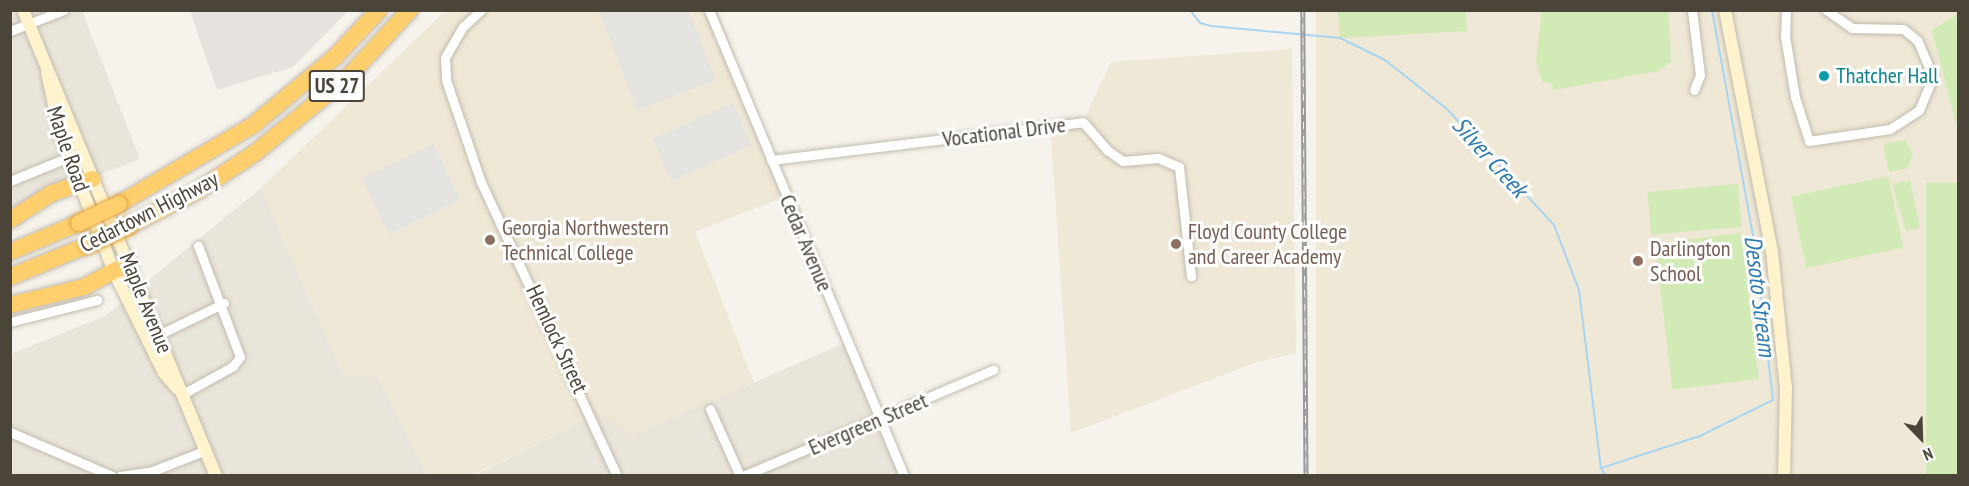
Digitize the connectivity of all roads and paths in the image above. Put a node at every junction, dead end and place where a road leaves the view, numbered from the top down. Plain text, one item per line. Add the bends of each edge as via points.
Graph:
1 (23, 10) edge
2 (64, 10) edge
3 (380, 10) edge
4 (410, 10) edge
5 (481, 10) edge
6 (709, 10) edge
7 (1692, 10) edge
8 (1725, 10) edge
9 (1786, 10) edge
10 (1826, 10) edge
11 (29, 24) junction
12 (10, 31) edge
13 (46, 71) junction
14 (1694, 90) dead end
15 (82, 151) junction
16 (69, 157) junction
17 (771, 160) junction
18 (10, 181) edge
19 (86, 182) junction
20 (114, 211) junction
21 (10, 220) edge
22 (96, 226) joint
23 (198, 246) dead end
24 (10, 252) edge
25 (129, 263) junction
26 (114, 274) junction
27 (1191, 276) dead end
28 (10, 277) edge
29 (97, 300) dead end
30 (224, 303) junction
31 (10, 305) edge
32 (10, 322) edge
33 (160, 334) junction
34 (147, 342) junction
35 (993, 370) dead end
36 (179, 392) junction
37 (710, 409) dead end
38 (880, 419) junction
39 (10, 432) edge
40 (206, 450) junction
41 (112, 476) edge
42 (120, 476) edge
43 (216, 476) edge
44 (617, 476) edge
45 (742, 476) edge
46 (904, 476) edge
47 (1784, 476) edge

1 - 11 main road, Maple Road
2 - 11 street
3 - 20 highway, Cedartown Highway / US 27 via 335,57 253,125
4 - 28 highway, Cedartown Highway / US 27, bridge via 350,76 217,179 129,226
5 - 44 street, Hemlock Street via 462,28 445,58 446,80 481,182
6 - 17 street, Cedar Avenue
7 - 14 street via 1700,75
8 - 47 main road via 1772,251 1786,388
9 - 10 street via 1785,36 1795,97 1809,141 1890,129 1919,110 1933,77 1918,41 1904,29 1852,28
11 - 12 street
11 - 13 main road, Maple Road
13 - 15 main road, Maple Road
13 - 16 main road, Maple Road
15 - 16 street
15 - 19 main road, Maple Road
16 - 18 street
16 - 19 main road, Maple Road
17 - 27 street, Vocational Drive via 1083,122 1107,150 1123,161 1158,158 1179,167
17 - 38 street, Cedar Avenue
19 - 20 main road, Maple Road
19 - 21 highway via 52,193
19 - 22 main road, Maple Road
20 - 24 highway, Cedartown Highway / US 27, bridge
20 - 25 main road, Maple Avenue
22 - 26 main road, Maple Avenue
23 - 30 street
25 - 26 highway
25 - 33 main road, Maple Avenue
26 - 31 highway via 84,287
26 - 34 main road, Maple Avenue
29 - 32 street
30 - 33 street
30 - 36 street via 240,357 233,366
33 - 34 street
33 - 36 main road, Maple Avenue
34 - 36 main road, Maple Avenue
35 - 38 street, Evergreen Street
36 - 40 main road, Maple Avenue
37 - 45 street
38 - 45 street, Evergreen Street
38 - 46 street, Cedar Avenue
39 - 41 street
40 - 42 street via 150,472
40 - 43 main road, Maple Avenue

